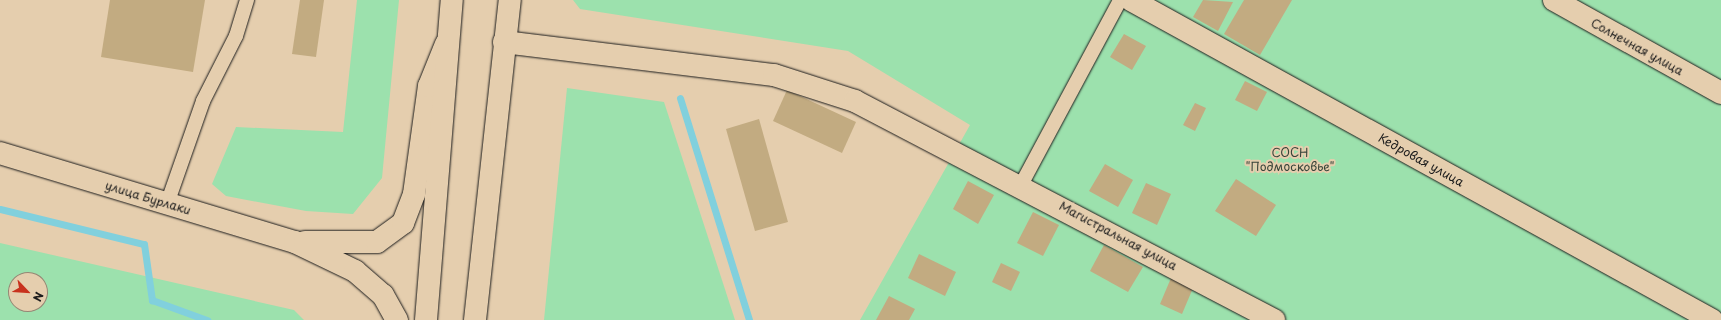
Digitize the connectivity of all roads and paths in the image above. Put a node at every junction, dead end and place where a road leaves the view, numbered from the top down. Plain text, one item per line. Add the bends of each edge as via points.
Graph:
1 (247, 0) edge
2 (452, 0) edge
3 (510, 0) edge
4 (1120, 0) edge
5 (1131, 0) edge
6 (1554, 0) edge
7 (448, 38) junction
8 (504, 42) junction
9 (1721, 93) edge
10 (0, 154) edge
11 (1021, 185) junction
12 (167, 204) junction
13 (295, 242) junction
14 (397, 320) edge
15 (426, 320) edge
16 (474, 320) edge
17 (1274, 320) edge
18 (1712, 320) edge

1 - 12 lane via 236,36 203,101
2 - 7 main road
3 - 8 main road
4 - 11 lane
5 - 18 main road, Кедровая улица
6 - 9 main road, Солнечная улица
7 - 13 main road, улица Бурлаки via 429,86 414,194 403,223 377,242
7 - 15 main road
8 - 11 main road, Магистральная улица via 774,75 855,101
8 - 16 main road
10 - 12 main road, улица Бурлаки
11 - 17 main road, Магистральная улица
12 - 13 main road, улица Бурлаки
13 - 14 main road, улица Бурлаки via 355,271 383,295

